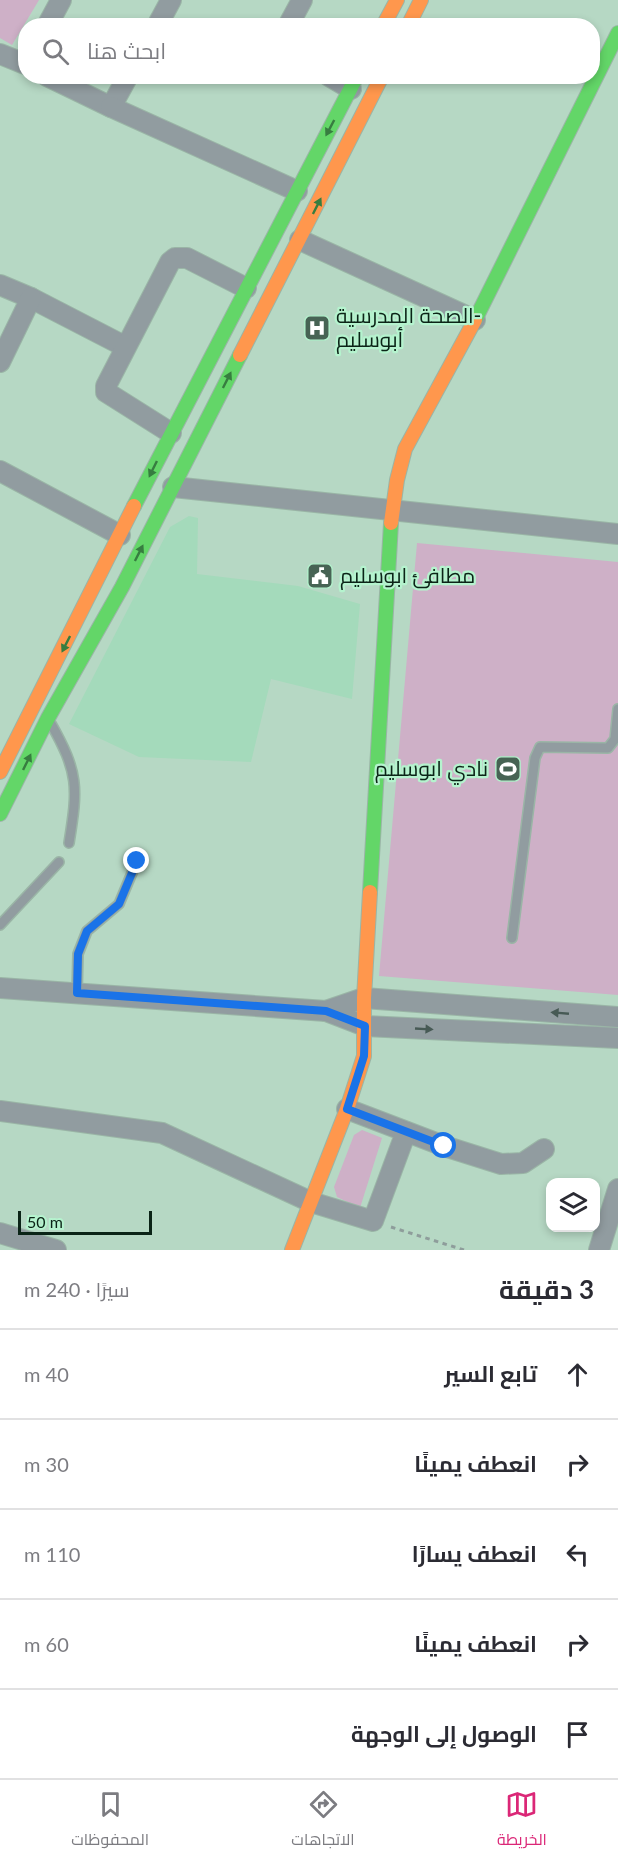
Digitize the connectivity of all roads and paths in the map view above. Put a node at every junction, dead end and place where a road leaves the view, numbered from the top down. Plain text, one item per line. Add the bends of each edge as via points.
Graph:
1 (61, 0) edge
2 (171, 0) edge
3 (302, 0) edge
4 (397, 0) edge
5 (421, 0) edge
6 (51, 18) edge
7 (161, 18) edge
8 (292, 18) edge
9 (387, 18) edge
10 (412, 18) edge
11 (618, 33) edge
12 (0, 54) edge
13 (18, 61) edge
14 (612, 61) edge
15 (64, 84) edge
16 (124, 84) edge
17 (353, 84) edge
18 (378, 84) edge
19 (600, 84) edge
20 (600, 84) edge
21 (111, 107) junction
22 (310, 164) junction
23 (332, 177) junction
24 (297, 191) junction
25 (300, 240) junction
26 (0, 285) edge
27 (246, 288) junction
28 (31, 298) junction
29 (475, 320) junction
30 (124, 346) junction
31 (0, 362) edge
32 (171, 433) junction
33 (0, 471) edge
34 (173, 487) junction
35 (392, 510) junction
36 (618, 534) edge
37 (120, 535) junction
38 (100, 577) junction
39 (122, 587) junction
40 (618, 709) edge
41 (48, 717) junction
42 (2, 765) edge
43 (0, 814) edge
44 (69, 843) dead end
45 (137, 861) dead end
46 (59, 862) dead end
47 (0, 925) edge
48 (512, 938) dead end
49 (0, 988) edge
50 (77, 993) junction
51 (364, 998) junction
52 (326, 1011) junction
53 (618, 1017) edge
54 (365, 1026) junction
55 (618, 1038) edge
56 (347, 1109) junction
57 (0, 1111) edge
58 (406, 1132) junction
59 (544, 1149) dead end
60 (618, 1189) edge
61 (311, 1202) junction
62 (373, 1221) junction
63 (0, 1233) edge
64 (56, 1250) edge
65 (292, 1250) edge
66 (464, 1250) edge
67 (599, 1250) edge

1 - 6 street
2 - 7 street
3 - 8 street
4 - 9 main road
5 - 10 main road
11 - 14 main road
12 - 13 street
14 - 19 main road
15 - 21 street
16 - 21 street
17 -> 22 main road
18 - 23 main road
20 - 29 main road
21 - 24 street
22 - 23 main road
22 - 24 main road
25 -> 23 main road
24 - 27 main road
25 - 29 street
34 -> 25 main road
26 - 28 street
27 - 30 street via 187,258 175,258
27 - 32 main road
28 - 30 street
28 - 31 street
29 - 35 main road via 405,449
30 - 32 street via 105,386 106,392
32 -> 37 main road
33 - 37 street
34 - 35 street
39 -> 34 main road
35 - 36 street
35 - 51 main road
37 - 38 main road
38 - 39 main road
38 -> 42 main road
39 - 41 main road
40 - 48 lane via 615,739 608,748 540,747 535,758
43 -> 41 main road
41 - 44 lane via 75,775
45 - 50 lane via 119,904 87,931 78,954
46 - 47 lane
49 - 50 street
50 - 52 street
51 - 52 street
53 -> 51 street
51 - 54 main road
52 - 54 street
54 -> 55 street
54 - 56 main road via 364,1056
56 - 58 street
56 - 61 main road
57 - 61 street via 162,1133
58 - 59 street via 501,1164 523,1164
58 - 62 street
60 - 67 street
61 - 62 street
61 - 65 main road
62 - 66 path
63 - 64 street

